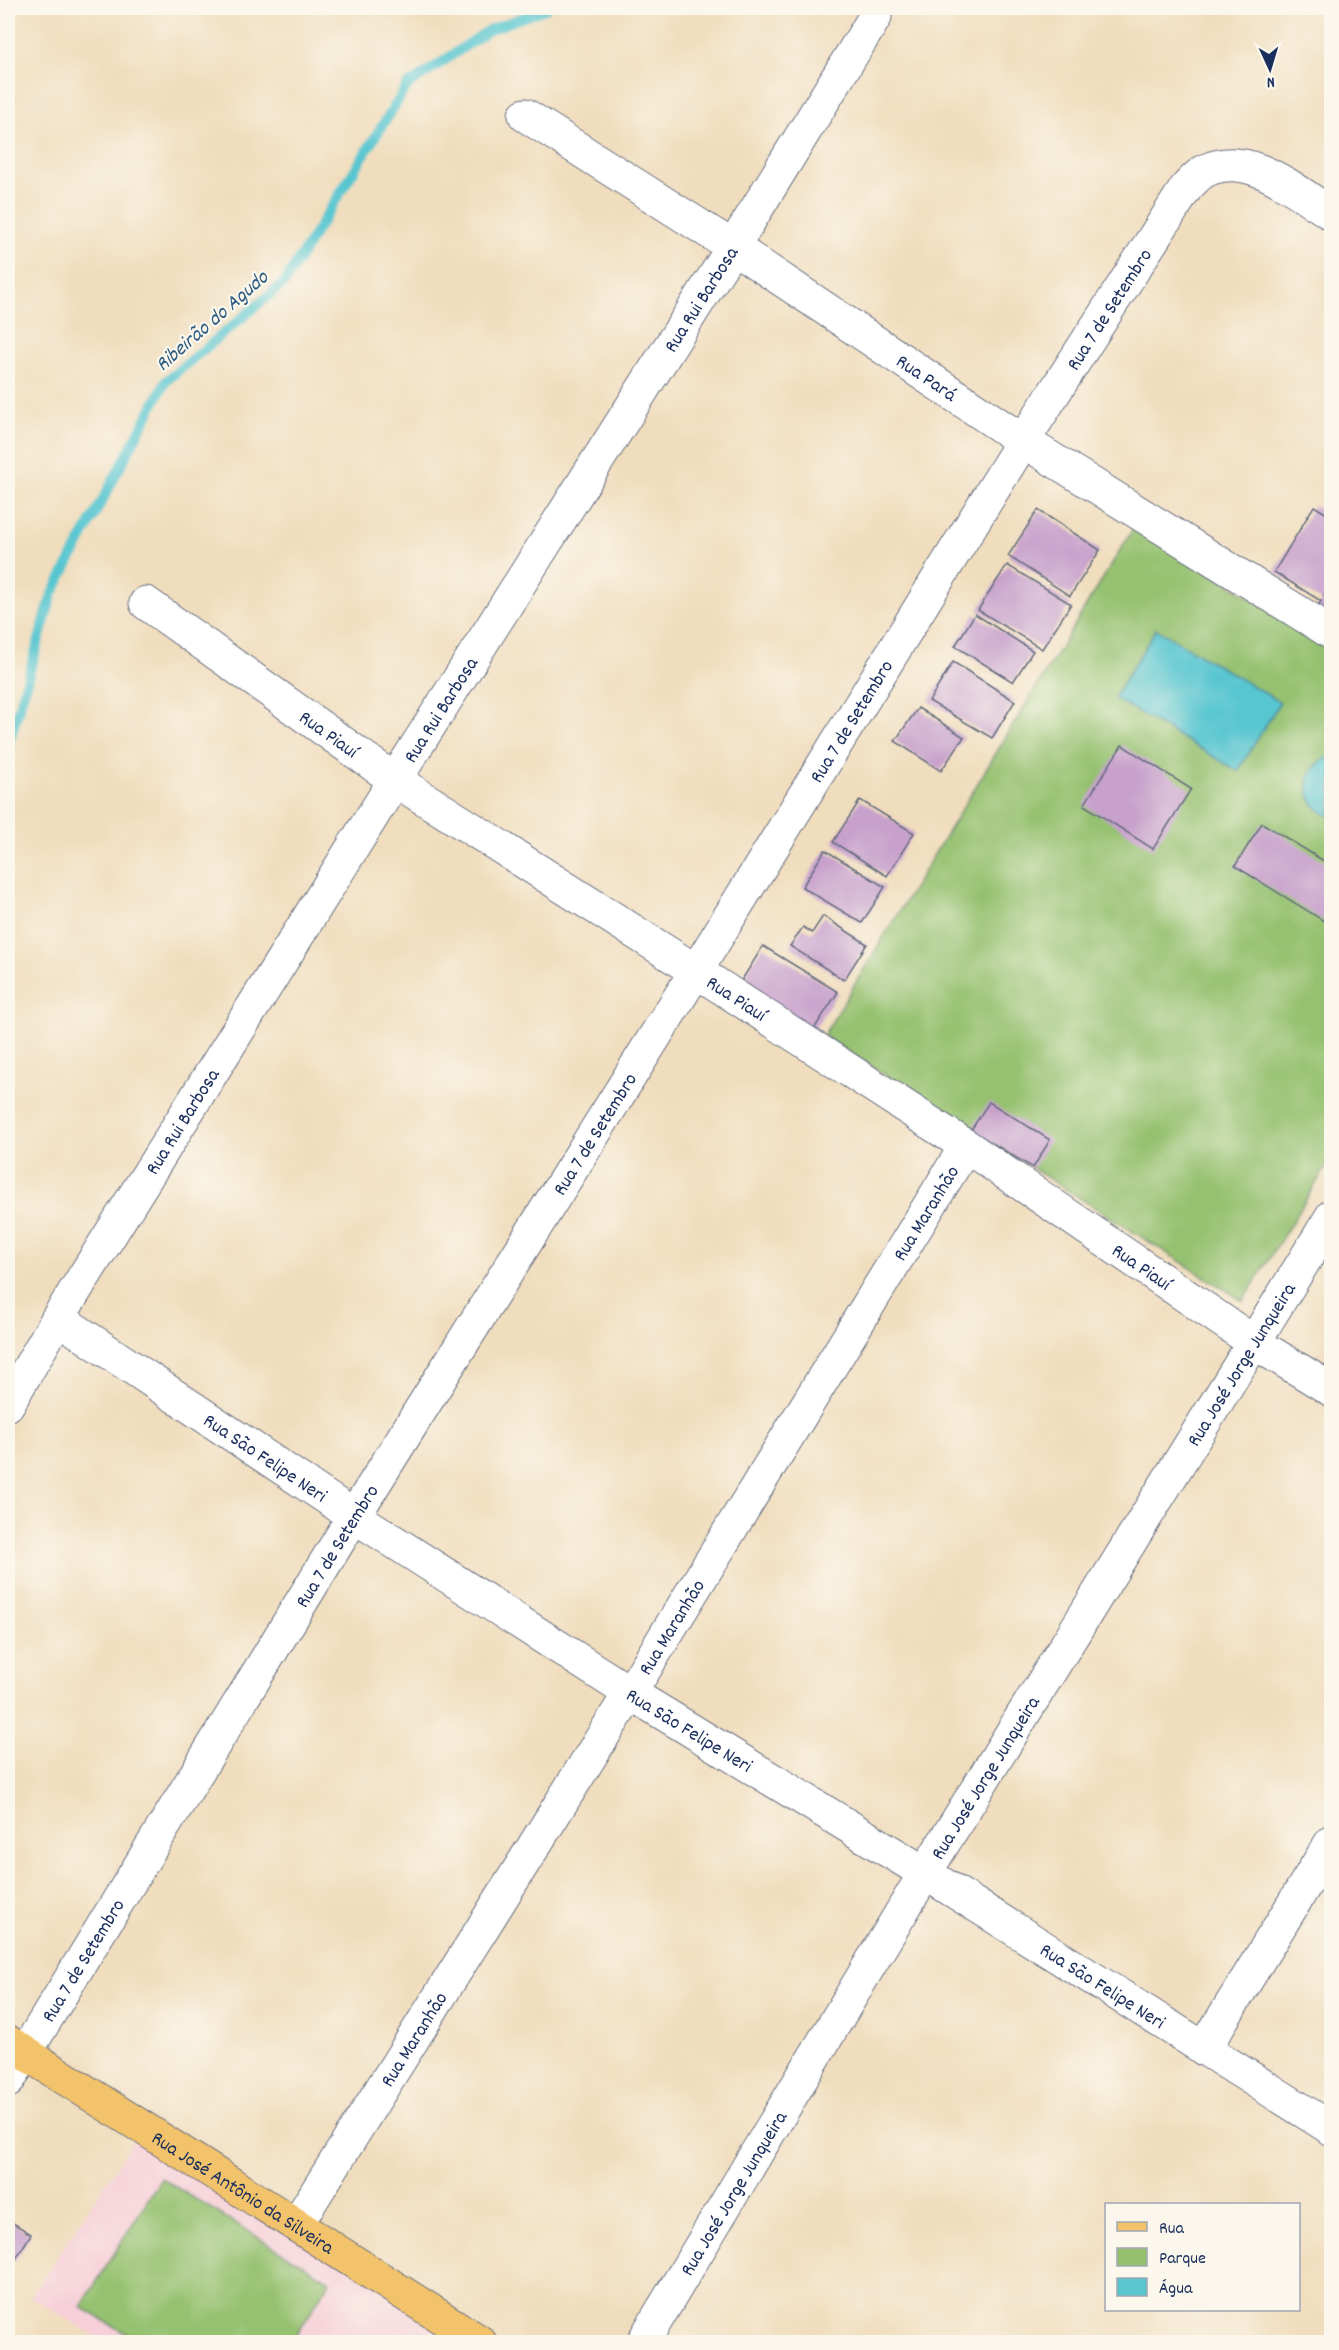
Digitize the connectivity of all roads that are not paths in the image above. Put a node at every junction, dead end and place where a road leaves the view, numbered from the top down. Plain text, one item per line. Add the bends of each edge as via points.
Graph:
1 (874, 17) dead end
2 (525, 115) dead end
3 (1332, 214) edge
4 (733, 248) junction
5 (1023, 441) junction
6 (146, 603) dead end
7 (1332, 633) edge
8 (395, 780) junction
9 (696, 971) junction
10 (966, 1146) junction
11 (1332, 1216) edge
12 (58, 1318) junction
13 (1255, 1343) junction
14 (1332, 1390) edge
15 (8, 1404) edge
16 (354, 1516) junction
17 (630, 1693) junction
18 (1332, 1841) edge
19 (925, 1873) junction
20 (16, 2048) edge
21 (1204, 2049) junction
22 (8, 2081) edge
23 (1332, 2129) edge
24 (296, 2225) junction
25 (480, 2343) edge
26 (643, 2343) edge

1 - 4 street, Rua Rui Barbosa
2 - 4 street, Rua Pará
3 - 5 street, Rua 7 de Setembro via 1262,171 1230,163 1205,170 1186,188
4 - 5 street, Rua Pará
4 - 8 street, Rua Rui Barbosa
5 - 7 street, Rua Pará
5 - 9 street, Rua 7 de Setembro
6 - 8 street, Rua Piauí
8 - 9 street, Rua Piauí
8 - 12 street, Rua Rui Barbosa
9 - 10 street, Rua Piauí
9 - 16 street, Rua 7 de Setembro
10 - 13 street, Rua Piauí
10 - 17 street, Rua Maranhão
11 - 13 street, Rua José Jorge Junqueira
12 - 15 street, Rua Rui Barbosa
12 - 16 street, Rua São Felipe Neri
13 - 14 street, Rua Piauí
13 - 19 street, Rua José Jorge Junqueira
16 - 17 street, Rua São Felipe Neri
16 - 20 street, Rua 7 de Setembro
17 - 19 street, Rua São Felipe Neri
17 - 24 street, Rua Maranhão
18 - 21 street
19 - 21 street, Rua São Felipe Neri
19 - 26 street, Rua José Jorge Junqueira
20 - 22 street, Rua 7 de Setembro
20 - 24 main road, Rua José Antônio da Silveira
21 - 23 street, Rua São Felipe Neri
24 - 25 main road, Rua José Antônio da Silveira

